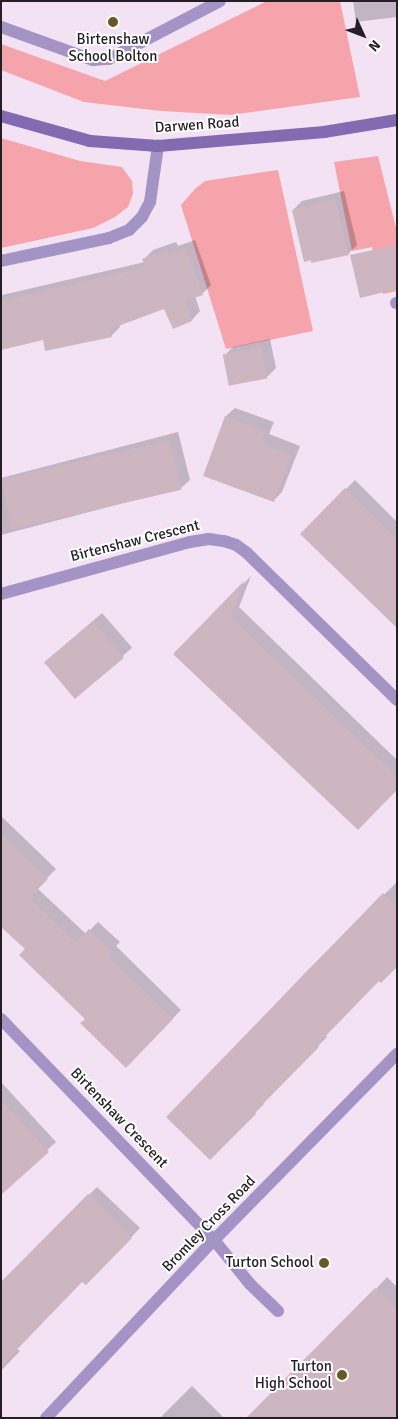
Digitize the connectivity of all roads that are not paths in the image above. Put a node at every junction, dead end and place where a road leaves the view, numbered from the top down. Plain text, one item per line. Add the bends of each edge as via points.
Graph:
1 (220, 1) edge
2 (1, 27) edge
3 (1, 116) edge
4 (397, 120) edge
5 (158, 146) junction
6 (1, 261) edge
7 (1, 594) edge
8 (397, 700) edge
9 (1, 1018) edge
10 (397, 1054) edge
11 (214, 1240) junction
12 (278, 1311) dead end
13 (46, 1418) edge

1 - 2 street via 109,59 93,60
3 - 5 main road, Darwen Road via 90,141
4 - 5 main road, Darwen Road via 324,132
5 - 6 street via 150,202 142,218 129,230 109,238
7 - 8 street, Birtenshaw Crescent via 190,542 224,541 247,553
9 - 11 street, Birtenshaw Crescent
10 - 11 street, Bromley Cross Road
11 - 12 street, Birtenshaw Crescent via 250,1284
11 - 13 street, Bromley Cross Road

